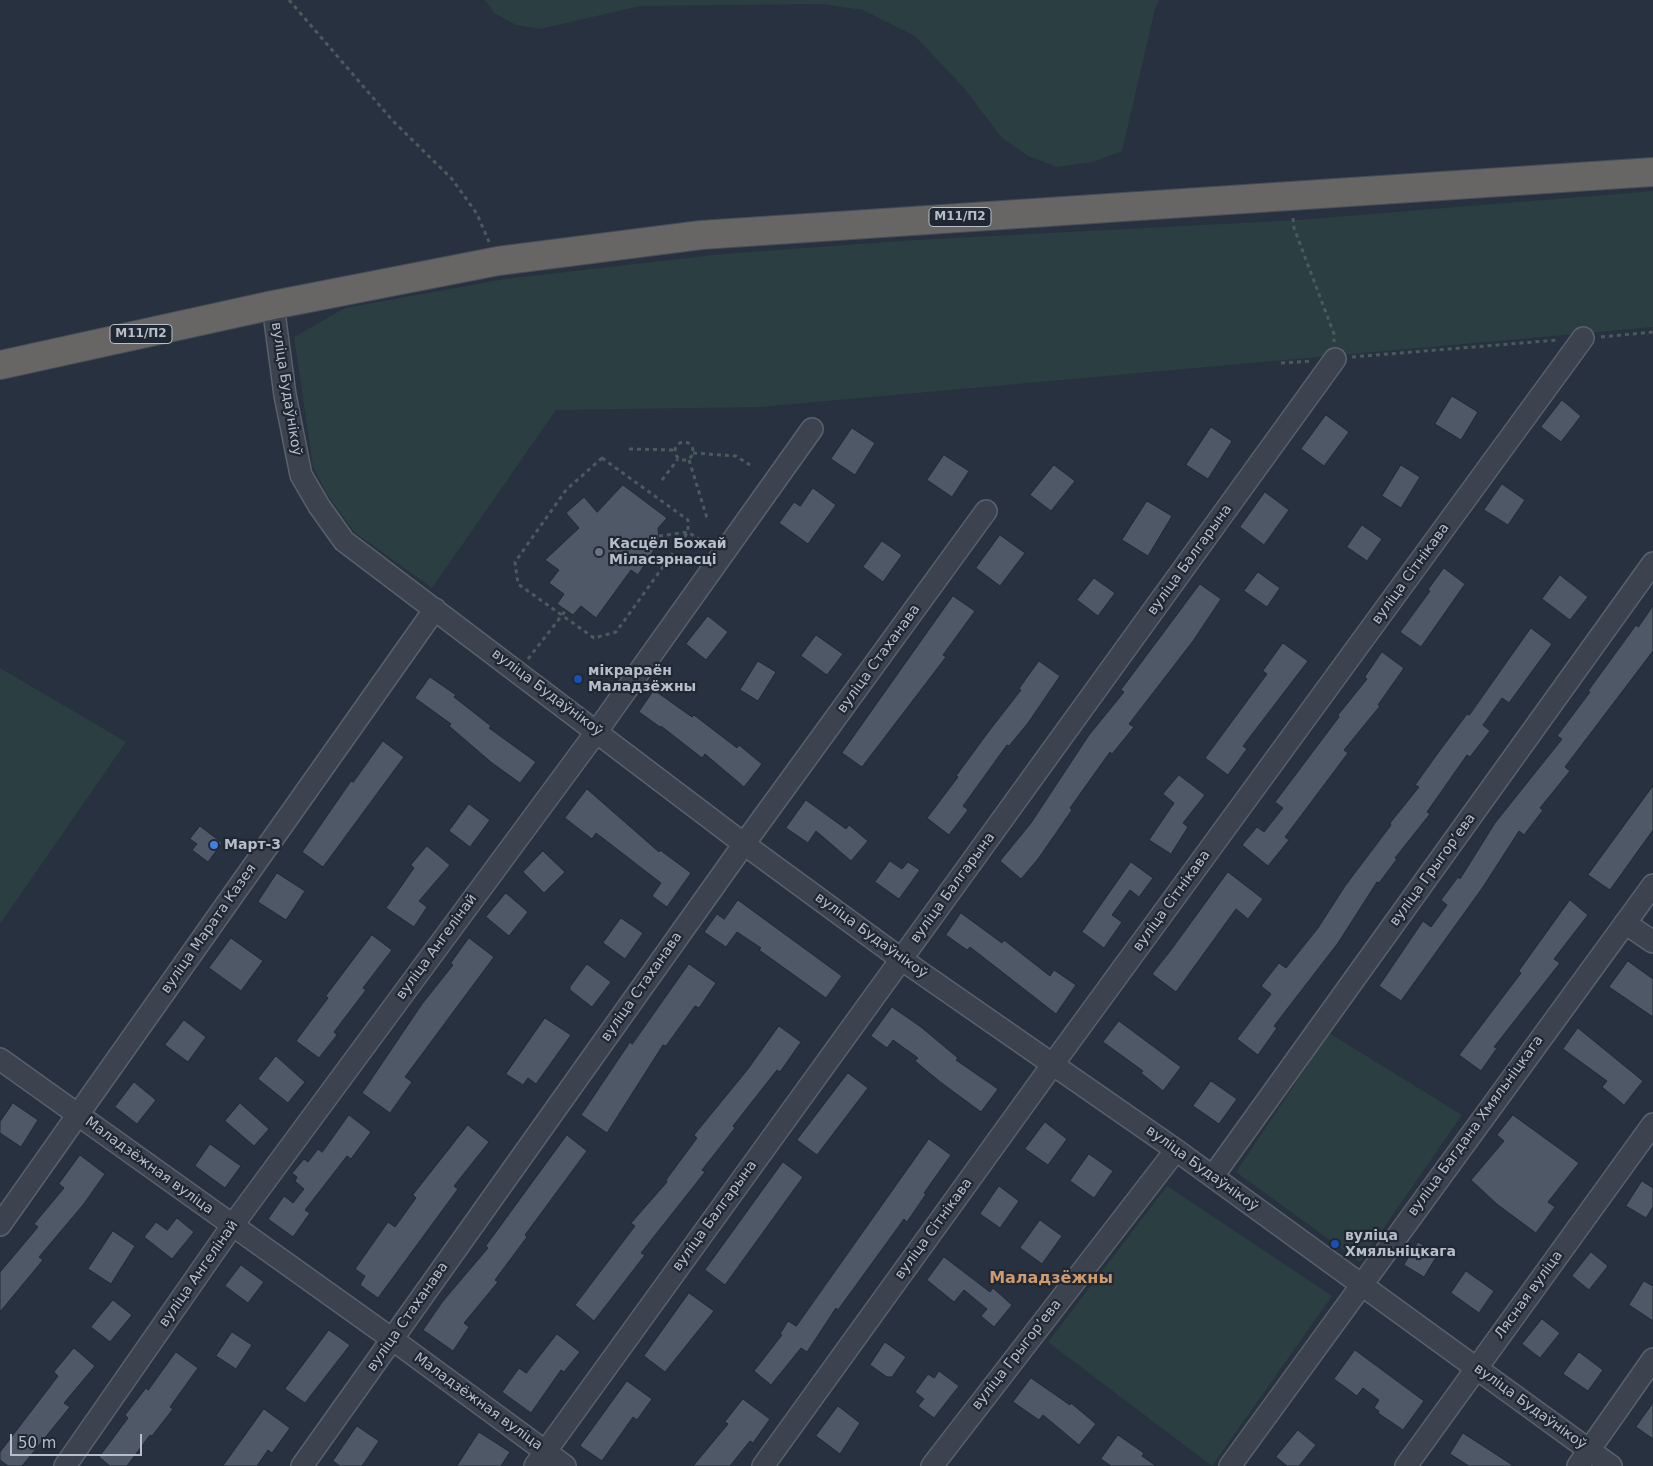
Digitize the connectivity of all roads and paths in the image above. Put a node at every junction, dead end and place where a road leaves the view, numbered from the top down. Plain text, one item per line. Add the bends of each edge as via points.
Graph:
1 (289, 0) edge
2 (1653, 172) edge
3 (1292, 195) junction
4 (498, 260) junction
5 (273, 305) junction
6 (1653, 332) edge
7 (1583, 338) junction
8 (1335, 359) junction
9 (1281, 363) dead end
10 (0, 365) edge
11 (812, 429) dead end
12 (629, 449) dead end
13 (674, 450) junction
14 (693, 453) junction
15 (678, 459) junction
16 (689, 460) junction
17 (750, 465) dead end
18 (662, 480) dead end
19 (986, 512) dead end
20 (707, 518) dead end
21 (688, 532) junction
22 (659, 536) dead end
23 (702, 541) dead end
24 (1653, 563) edge
25 (435, 609) junction
26 (566, 610) dead end
27 (562, 615) junction
28 (518, 672) junction
29 (597, 731) junction
30 (744, 844) junction
31 (1653, 885) edge
32 (1625, 923) junction
33 (1653, 942) edge
34 (901, 960) junction
35 (0, 1059) edge
36 (1053, 1064) junction
37 (78, 1114) junction
38 (1653, 1124) edge
39 (1176, 1150) junction
40 (1213, 1176) junction
41 (0, 1225) edge
42 (232, 1226) junction
43 (1361, 1284) junction
44 (392, 1339) junction
45 (1653, 1359) edge
46 (1476, 1368) junction
47 (1584, 1458) edge
48 (540, 1459) edge
49 (65, 1466) edge
50 (302, 1466) edge
51 (565, 1466) edge
52 (763, 1466) edge
53 (932, 1466) edge
54 (1230, 1466) edge
55 (1406, 1466) edge
56 (1611, 1466) edge

1 - 4 path via 393,121 452,180 477,214
2 - 3 highway, М11/П2
3 - 4 highway, М11/П2 via 701,234
3 - 8 path via 1294,228 1334,334
4 - 5 highway, М11/П2
5 - 10 highway, М11/П2
5 - 25 street, вуліца Будаўнікоў via 285,394 301,475 318,506 344,541
6 - 7 path
7 - 8 path
7 - 36 street, вуліца Сітнікава
8 - 9 path
8 - 34 street, вуліца Балгарына
11 - 29 street, вуліца Ангелінай
12 - 13 path
13 - 14 path via 681,442 686,442
13 - 15 path
14 - 16 path
14 - 17 path via 736,456
15 - 16 path
15 - 18 path
16 - 20 path
19 - 30 street, вуліца Стаханава
21 - 22 path
21 - 23 path
21 - 27 path via 616,632 594,638
21 - 27 path via 688,520 602,458 566,490 515,562 518,584
24 - 40 street, вуліца Грыгорʼева
25 - 28 street, вуліца Будаўнікоў
25 - 37 street, вуліца Марата Казея
26 - 27 path
27 - 28 path
28 - 29 street, вуліца Будаўнікоў
29 - 30 street, вуліца Будаўнікоў
29 - 42 street, вуліца Ангелінай
30 - 34 street, вуліца Будаўнікоў
30 - 44 street, вуліца Стаханава
31 - 32 street, вуліца Багдана Хмяльніцкага
32 - 33 street
32 - 43 street, вуліца Багдана Хмяльніцкага
34 - 36 street, вуліца Будаўнікоў
34 - 48 street, вуліца Балгарына
35 - 37 street, Маладзёжная вуліца
36 - 39 street, вуліца Будаўнікоў
36 - 52 street, вуліца Сітнікава
37 - 41 street, вуліца Марата Казея
37 - 42 street, Маладзёжная вуліца
38 - 46 street, Лясная вуліца
39 - 40 street, вуліца Будаўнікоў
39 - 53 street, вуліца Грыгорʼева
40 - 43 street, вуліца Будаўнікоў
42 - 44 street, Маладзёжная вуліца
42 - 49 street, вуліца Ангелінай
43 - 46 street, вуліца Будаўнікоў
43 - 54 street, вуліца Багдана Хмяльніцкага
44 - 48 street, Маладзёжная вуліца
44 - 50 street, вуліца Стаханава
45 - 47 street
46 - 47 street, вуліца Будаўнікоў
46 - 55 street, Лясная вуліца
47 - 56 street, вуліца Будаўнікоў
48 - 51 street, Маладзёжная вуліца

